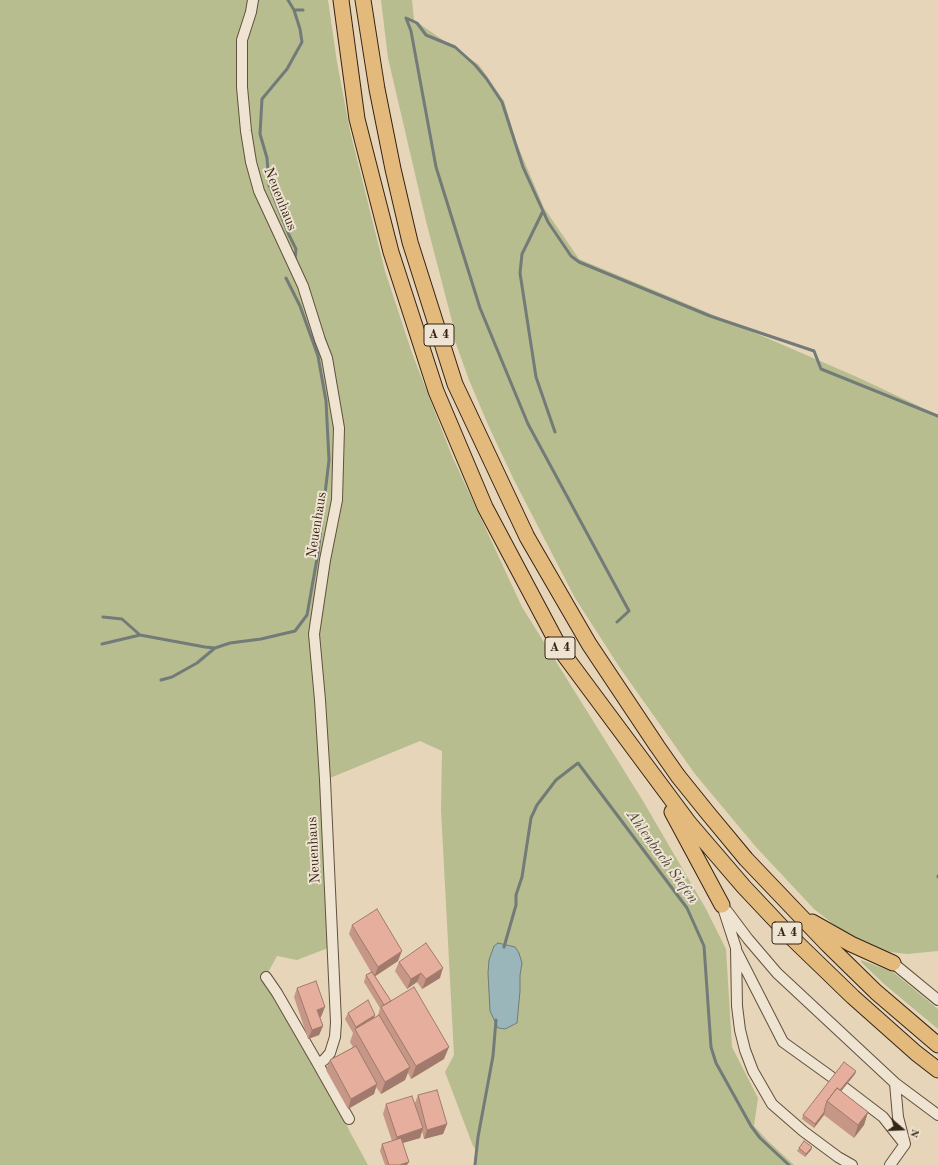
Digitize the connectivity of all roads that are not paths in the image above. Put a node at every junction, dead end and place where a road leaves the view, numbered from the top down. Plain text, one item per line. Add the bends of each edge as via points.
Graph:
1 (253, 0) edge
2 (341, 0) edge
3 (363, 0) edge
4 (655, 778) junction
5 (722, 905) junction
6 (793, 910) junction
7 (736, 948) junction
8 (893, 963) joint
9 (266, 976) dead end
10 (938, 1000) edge
11 (938, 1045) edge
12 (318, 1064) junction
13 (938, 1070) edge
14 (832, 1078) edge
15 (895, 1083) junction
16 (846, 1088) edge
17 (938, 1115) edge
18 (349, 1119) dead end
19 (905, 1144) junction
20 (852, 1165) edge
21 (890, 1165) edge

1 - 12 street, Neuenhaus via 242,40 242,87 251,162 259,191 303,286 327,358 339,428 337,500 314,634 325,780 336,1022 330,1053
2 - 4 highway, A 4 via 357,119 391,252 436,391 485,507 562,652
3 - 6 highway, A 4 via 377,89 410,242 455,384 527,537 589,644 674,770 746,860
4 - 5 highway
4 - 13 highway, A 4 via 689,823 793,939 853,998
5 - 7 street
5 - 15 street via 778,973
6 - 8 highway via 851,944
6 - 11 highway, A 4 via 876,992
7 - 14 street via 783,1042
7 - 20 street via 738,1014 745,1050 754,1071 772,1104 803,1131
8 - 10 street
9 - 12 street
12 - 18 street
15 - 17 street
15 - 19 street via 898,1117
16 - 19 street via 883,1117
19 - 21 street

